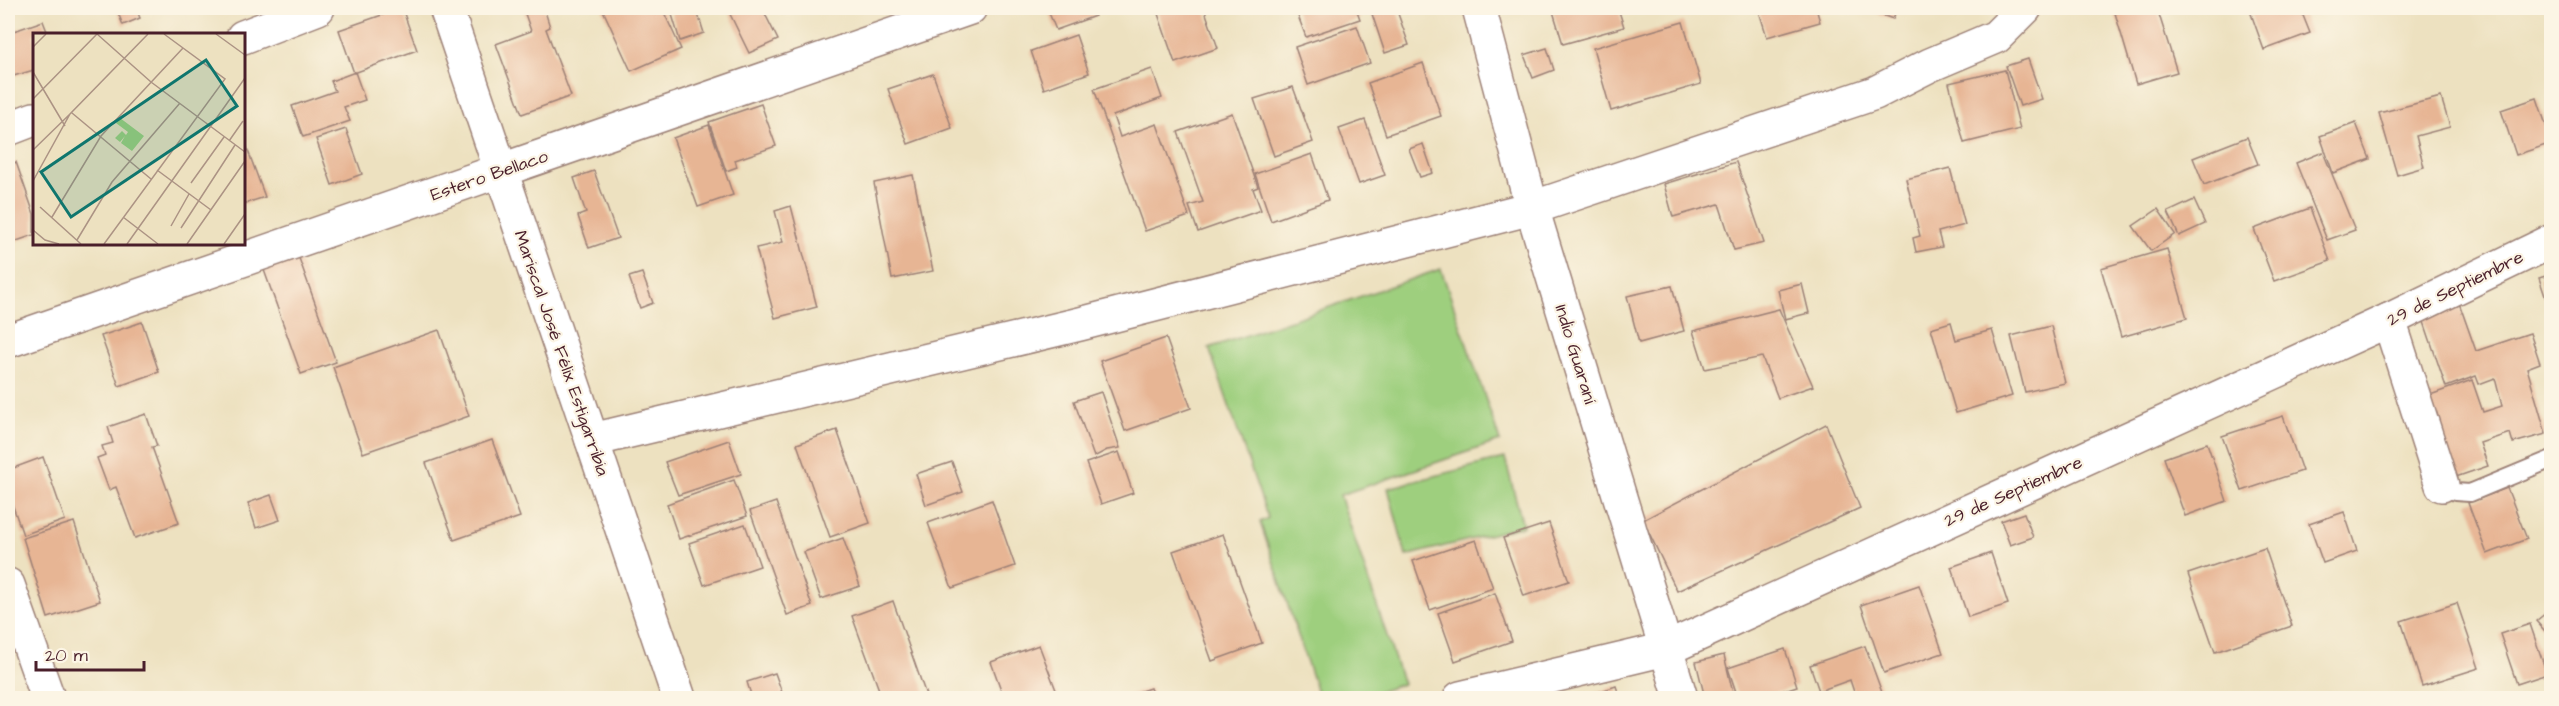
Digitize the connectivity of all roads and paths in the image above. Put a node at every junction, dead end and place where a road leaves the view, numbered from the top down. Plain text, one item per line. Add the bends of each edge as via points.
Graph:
1 (318, 8) edge
2 (446, 8) edge
3 (970, 8) edge
4 (1479, 8) edge
5 (2025, 8) edge
6 (244, 37) edge
7 (33, 119) edge
8 (8, 129) edge
9 (501, 171) junction
10 (1532, 208) junction
11 (2552, 241) edge
12 (2389, 320) junction
13 (8, 341) edge
14 (592, 440) junction
15 (2552, 459) edge
16 (2442, 485) joint
17 (8, 585) edge
18 (1666, 649) junction
19 (48, 699) edge
20 (679, 699) edge
21 (1460, 699) edge
22 (1681, 699) edge

1 - 6 street
2 - 9 street, Mariscal José Félix Estigarribia
3 - 9 street, Estero Bellaco
4 - 10 street, Indio Guaraní
5 - 10 street via 1996,37 1875,93
7 - 8 street
9 - 13 street, Estero Bellaco
9 - 14 street, Mariscal José Félix Estigarribia
10 - 14 street via 1080,324
10 - 18 street, Indio Guaraní
11 - 12 street, 29 de Septiembre
12 - 16 street
12 - 18 street, 29 de Septiembre
14 - 20 street, Mariscal José Félix Estigarribia
15 - 16 lane via 2470,493 2455,492
17 - 19 street
18 - 21 street, 29 de Septiembre
18 - 22 street, Indio Guaraní

